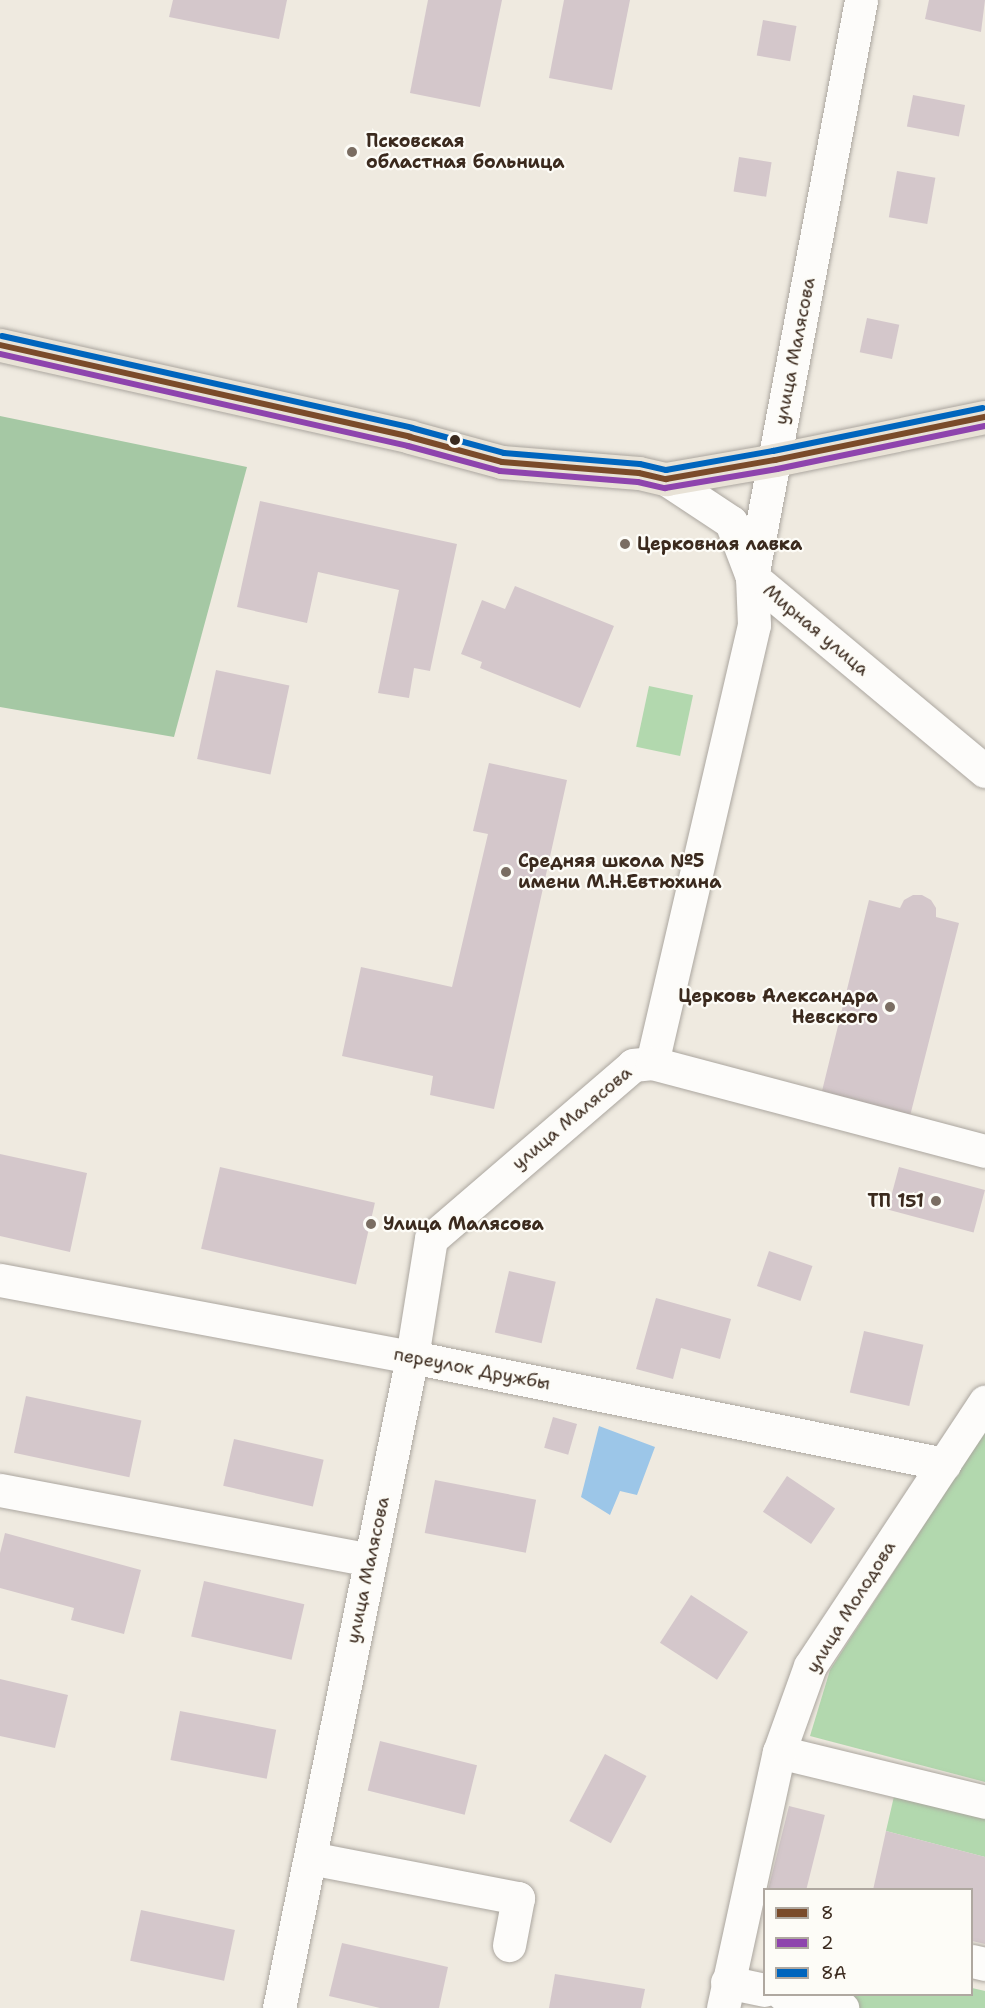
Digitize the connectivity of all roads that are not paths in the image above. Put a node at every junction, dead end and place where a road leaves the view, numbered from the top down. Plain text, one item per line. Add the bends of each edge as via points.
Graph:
1 (861, 0) edge
2 (0, 345) edge
3 (985, 417) edge
4 (775, 460) junction
5 (666, 479) junction
6 (752, 577) junction
7 (985, 771) edge
8 (652, 1063) junction
9 (985, 1151) edge
10 (0, 1280) edge
11 (412, 1357) junction
12 (985, 1402) edge
13 (944, 1464) junction
14 (0, 1490) edge
15 (370, 1560) junction
16 (779, 1752) junction
17 (985, 1802) edge
18 (310, 1858) junction
19 (509, 1945) dead end
20 (763, 1990) edge
21 (725, 1995) edge
22 (788, 1996) edge
23 (279, 2008) edge
24 (842, 2008) edge

1 - 4 street, улица Малясова
2 - 5 main road via 410,437 502,462 639,473
3 - 4 main road
4 - 5 main road
4 - 6 street, улица Малясова
5 - 6 street, Мирная улица via 732,522
6 - 7 street, Мирная улица
6 - 8 street, улица Малясова via 754,625
8 - 9 street
8 - 11 street, улица Малясова via 633,1065 431,1239
10 - 11 street, переулок Дружбы
11 - 13 street, переулок Дружбы
11 - 15 street, улица Малясова
12 - 13 street, улица Молодова
13 - 16 street, улица Молодова via 810,1666
14 - 15 street
15 - 18 street, улица Малясова
16 - 17 street
16 - 21 street, улица Молодова
18 - 19 street via 518,1898
18 - 23 street, улица Малясова
20 - 21 street
22 - 24 street

